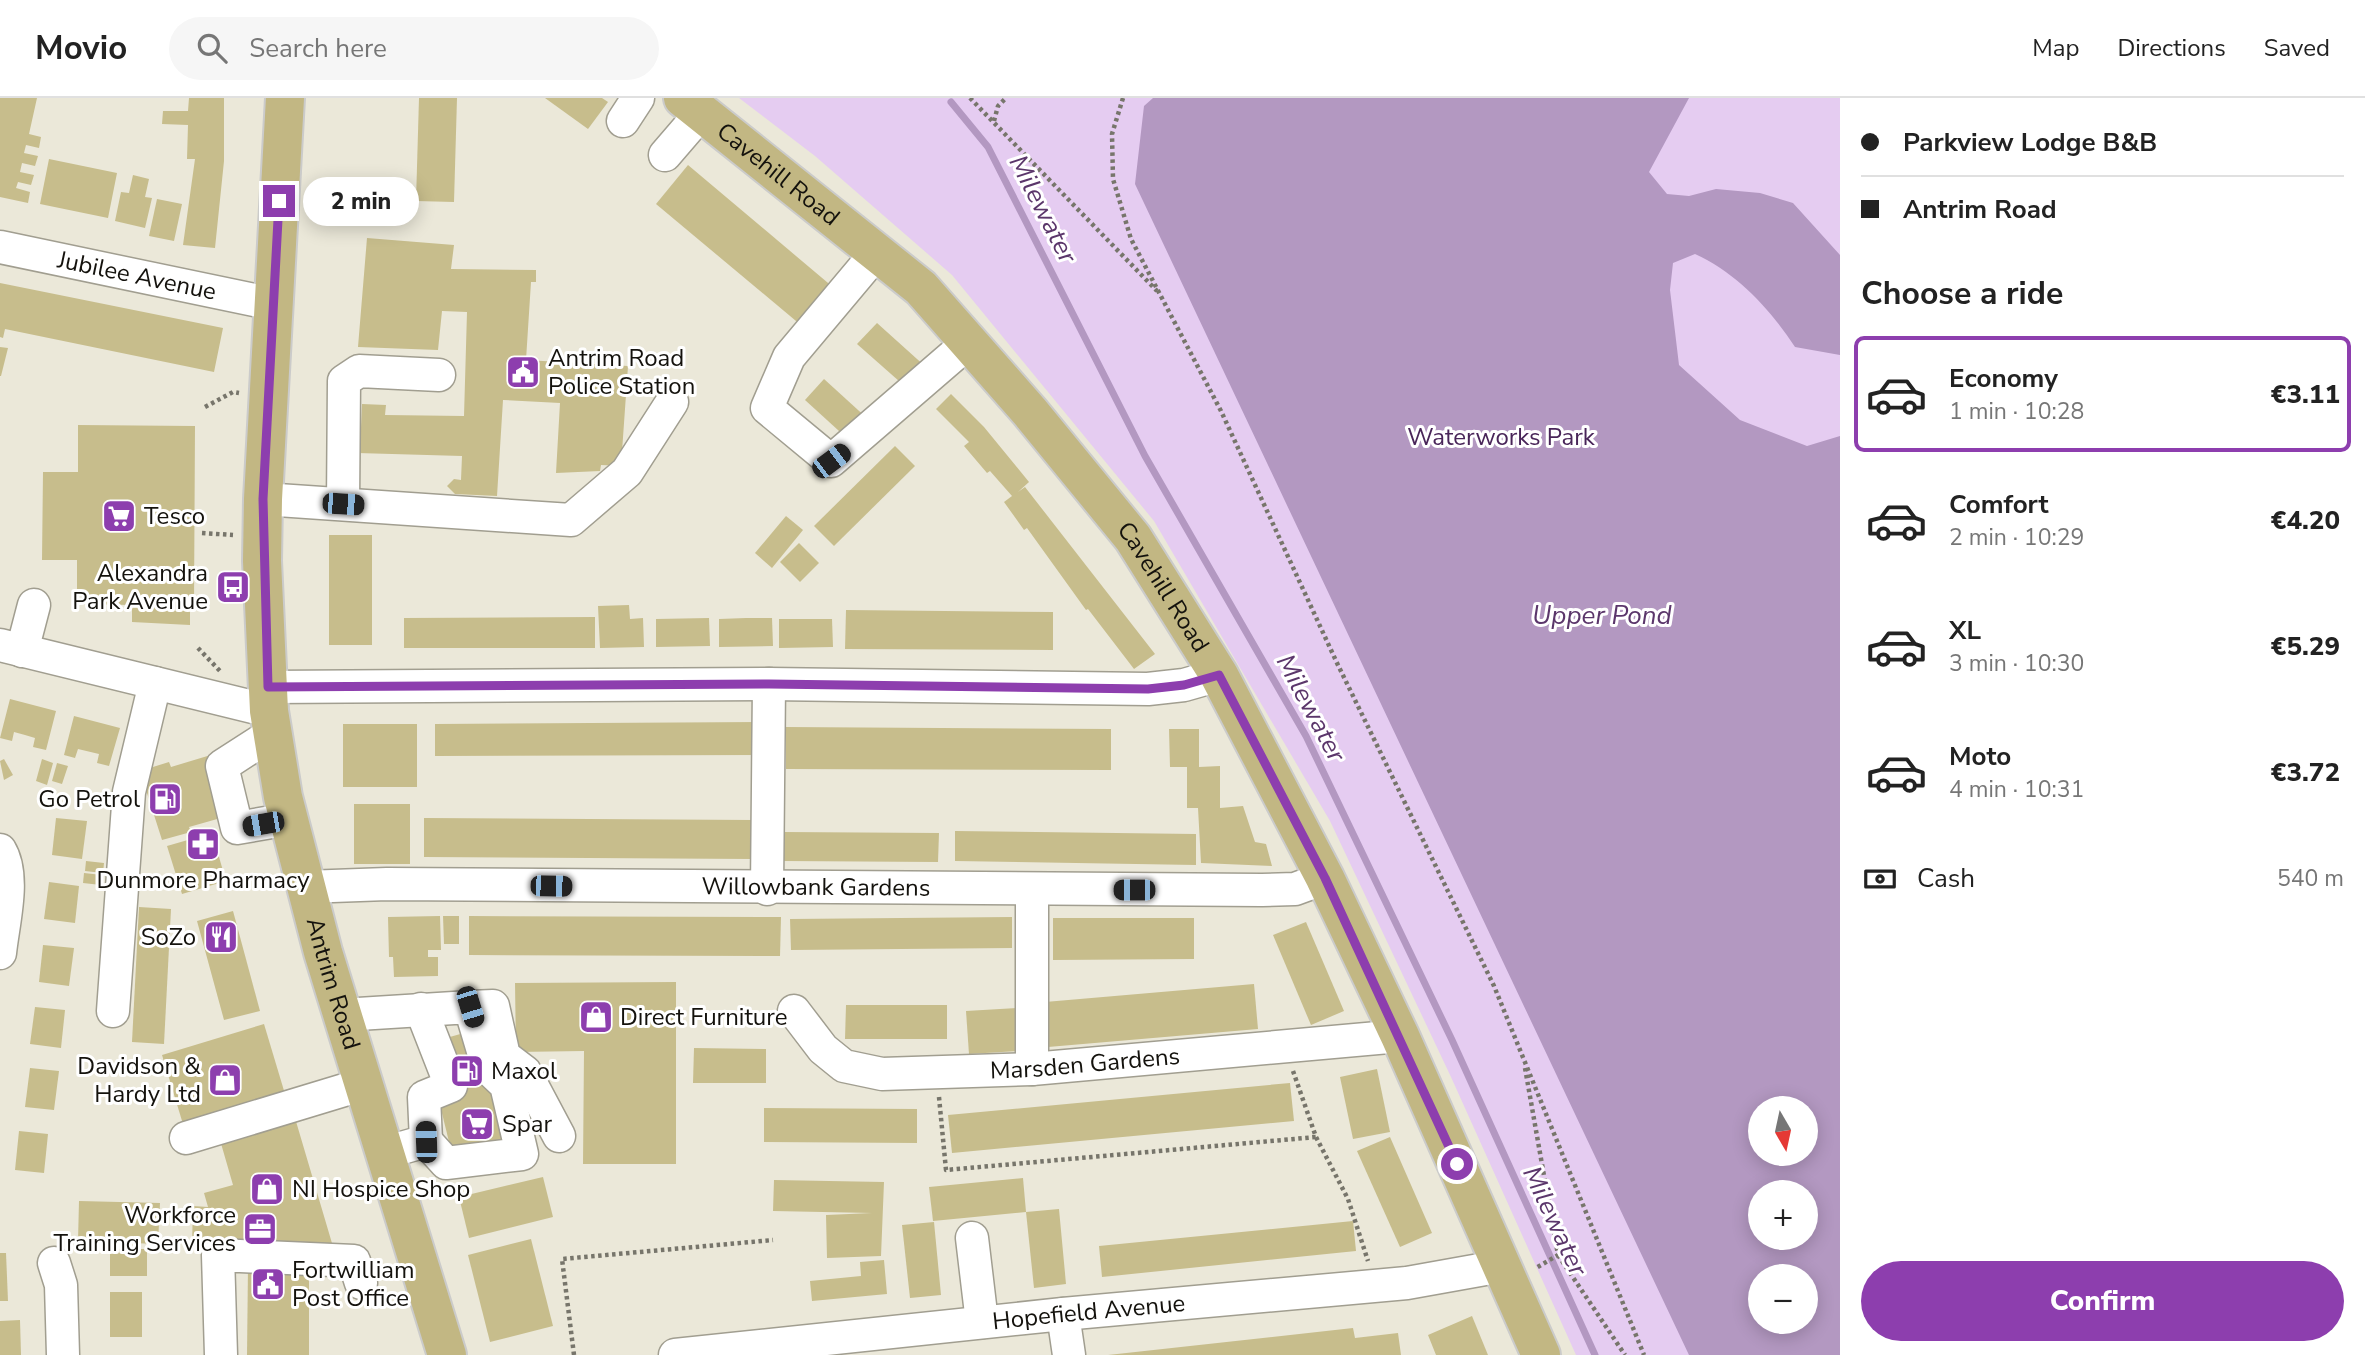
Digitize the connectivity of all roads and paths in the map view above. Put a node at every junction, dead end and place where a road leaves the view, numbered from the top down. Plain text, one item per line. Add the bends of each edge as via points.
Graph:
1 (285, 98) edge
2 (970, 98) edge
3 (1006, 98) edge
4 (1123, 98) edge
5 (693, 105) edge
6 (994, 121) junction
7 (665, 155) dead end
8 (0, 247) edge
9 (878, 251) junction
10 (1160, 294) junction
11 (273, 304) junction
12 (969, 342) junction
13 (439, 375) dead end
14 (672, 402) dead end
15 (263, 499) junction
16 (343, 504) junction
17 (34, 605) dead end
18 (11, 648) edge
19 (1219, 675) junction
20 (155, 683) junction
21 (769, 684) junction
22 (270, 710) junction
23 (289, 819) junction
24 (0, 850) edge
25 (1325, 878) junction
26 (305, 887) junction
27 (767, 889) junction
28 (1032, 890) junction
29 (0, 953) edge
30 (470, 1007) junction
31 (421, 1009) junction
32 (794, 1011) dead end
33 (113, 1012) dead end
34 (342, 1014) junction
35 (1400, 1036) junction
36 (1287, 1046) junction
37 (1524, 1064) junction
38 (1032, 1069) junction
39 (937, 1072) junction
40 (364, 1084) junction
41 (559, 1136) dead end
42 (1316, 1137) junction
43 (186, 1138) dead end
44 (426, 1142) junction
45 (384, 1153) junction
46 (972, 1238) dead end
47 (773, 1240) dead end
48 (1556, 1255) junction
49 (54, 1263) dead end
50 (1519, 1266) junction
51 (361, 1283) dead end
52 (1371, 1286) junction
53 (1063, 1314) junction
54 (982, 1322) junction
55 (63, 1355) edge
56 (221, 1355) edge
57 (447, 1355) edge
58 (574, 1355) edge
59 (675, 1355) edge
60 (1069, 1355) edge
61 (1541, 1355) edge
62 (1625, 1355) edge
63 (1644, 1355) edge

1 - 11 main road, Antrim Road
2 - 6 path
3 - 6 path
4 - 10 path via 1112,134 1113,179 1131,239
5 - 7 street
5 - 9 main road, Cavehill Road
6 - 10 path
8 - 11 street, Jubilee Avenue
9 - 12 main road, Cavehill Road via 921,288
9 - 12 street via 789,357 767,408 831,461
10 - 37 path via 1221,411 1494,986
11 - 15 main road, Antrim Road
12 - 19 main road, Cavehill Road via 1133,538
13 - 16 street via 359,371 344,381
14 - 16 street via 627,472 571,520
15 - 16 street
15 - 22 main road, Antrim Road
17 - 18 street
18 - 20 street
19 - 21 street via 1148,689
19 - 25 main road, Cavehill Road
20 - 22 street
20 - 33 street via 129,792
21 - 22 street
21 - 27 street
22 - 23 main road, Antrim Road
22 - 23 street via 222,766 237,828
23 - 26 main road, Antrim Road
24 - 29 street via 6,860
25 - 28 street, Willowbank Gardens via 1295,889
25 - 35 main road, Cavehill Road
26 - 27 street, Willowbank Gardens
26 - 34 main road, Antrim Road
27 - 28 street, Willowbank Gardens
28 - 38 street
30 - 31 street
30 - 41 street via 493,1006 504,1056 525,1072
30 - 44 street via 488,1068 506,1085 522,1154 446,1163
31 - 34 street
31 - 44 street via 452,1086 424,1097
32 - 39 street, Marsden Gardens via 823,1049 844,1066 882,1074
34 - 40 main road, Antrim Road
35 - 36 street, Marsden Gardens
35 - 50 main road, Cavehill Road
36 - 38 street, Marsden Gardens
36 - 42 path
37 - 48 path
37 - 63 path
38 - 39 street, Marsden Gardens
39 - 42 path via 946,1170
40 - 43 street
40 - 45 main road, Antrim Road
42 - 52 path via 1348,1199 1369,1263
44 - 45 street
45 - 57 main road, Antrim Road
46 - 54 street
47 - 58 path via 562,1259
48 - 50 path
48 - 62 path
49 - 55 street via 61,1285
50 - 52 street, Hopefield Avenue
50 - 61 main road, Cavehill Road
51 - 56 street via 354,1261 218,1255
52 - 53 street, Hopefield Avenue
53 - 54 street, Hopefield Avenue
53 - 60 street
54 - 59 street, Hopefield Avenue

